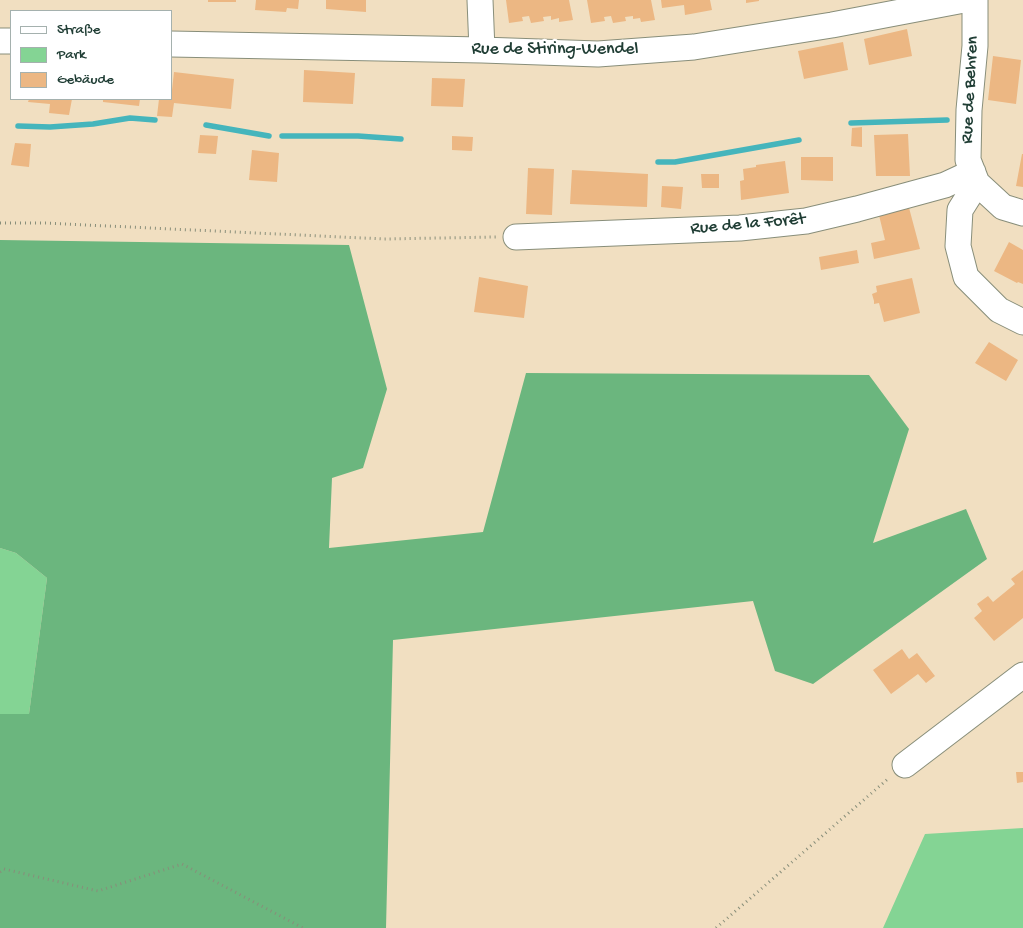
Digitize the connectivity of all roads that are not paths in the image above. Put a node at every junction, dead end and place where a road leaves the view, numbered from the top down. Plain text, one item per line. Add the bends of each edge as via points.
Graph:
1 (480, 0) edge
2 (964, 0) edge
3 (975, 0) edge
4 (172, 44) edge
5 (482, 50) junction
6 (975, 177) junction
7 (1023, 213) edge
8 (516, 237) road end
9 (1023, 322) edge
10 (1023, 675) edge
11 (905, 765) road end

1 - 5 street
2 - 5 street, Rue de Stiring-Wendel via 694,47 598,54
3 - 6 street, Rue de Behren via 968,160
4 - 5 street, Rue de Stiring-Wendel
6 - 7 street via 1003,208
6 - 8 street, Rue de la Forêt via 806,221 740,228
6 - 9 street via 960,210 958,246 966,277 999,310
10 - 11 street

